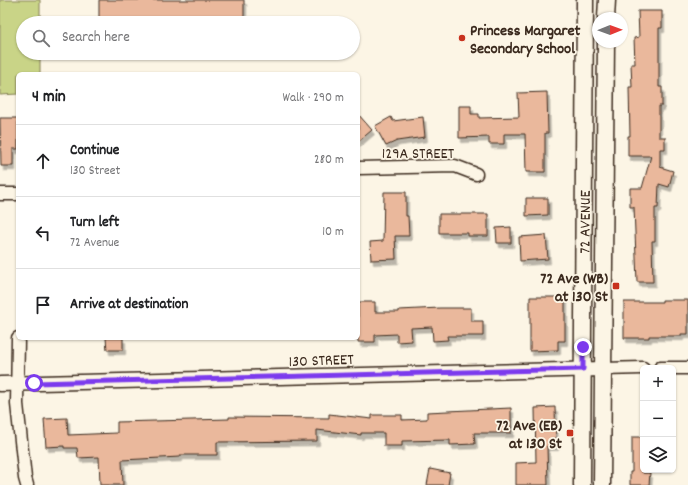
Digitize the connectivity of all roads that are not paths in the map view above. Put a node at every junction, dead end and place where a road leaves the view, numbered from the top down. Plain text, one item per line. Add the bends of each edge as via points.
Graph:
1 (585, 0) edge
2 (606, 0) edge
3 (606, 12) edge
4 (585, 32) junction
5 (606, 48) edge
6 (606, 70) junction
7 (360, 168) edge
8 (476, 174) dead end
9 (0, 194) edge
10 (16, 194) edge
11 (18, 340) edge
12 (640, 368) edge
13 (676, 368) edge
14 (688, 368) edge
15 (583, 369) junction
16 (603, 369) junction
17 (0, 384) edge
18 (18, 384) junction
19 (27, 485) edge
20 (582, 485) edge
21 (602, 485) edge

1 - 4 main road, 72 AVENUE
2 - 3 main road
4 - 6 main road, 72 AVENUE via 595,44 598,58
4 - 15 main road, 72 AVENUE
5 - 6 main road, 72 AVENUE
6 - 16 main road, 72 AVENUE
7 - 8 street, 129A STREET via 455,166
9 - 10 street
11 - 18 street
12 - 16 street, 130 STREET
13 - 14 street
15 - 16 street, 130 STREET
15 - 18 street, 130 STREET
15 - 20 main road, 72 AVENUE
16 - 21 main road, 72 AVENUE
17 - 18 street, 130 STREET
18 - 19 street via 17,404

